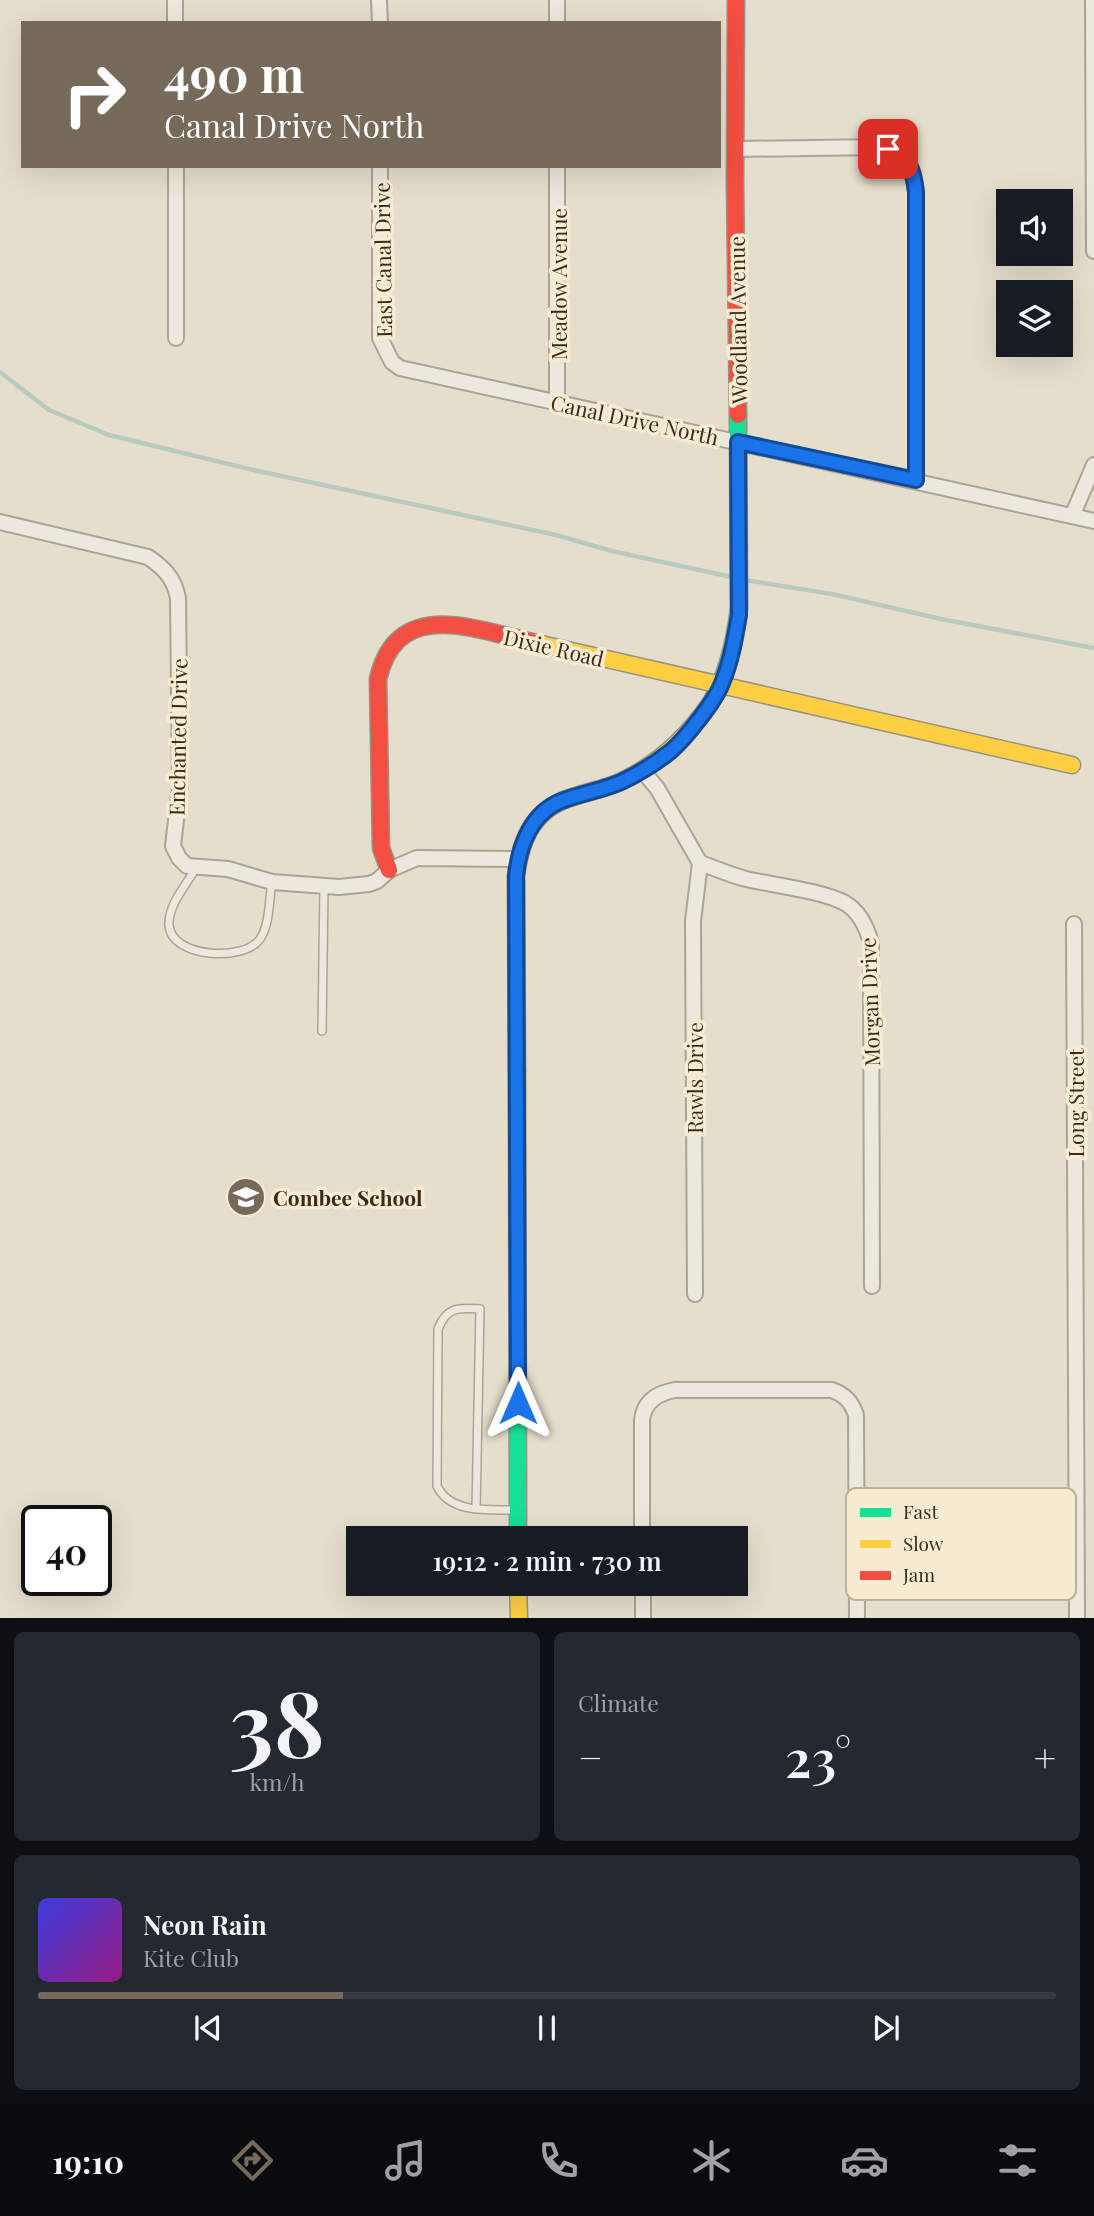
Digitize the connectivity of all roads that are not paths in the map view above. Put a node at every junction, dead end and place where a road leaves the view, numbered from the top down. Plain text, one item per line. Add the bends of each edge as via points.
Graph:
1 (175, 0) edge
2 (379, 0) edge
3 (557, 0) edge
4 (736, 0) edge
5 (1093, 0) edge
6 (175, 21) edge
7 (380, 21) edge
8 (557, 21) edge
9 (736, 149) junction
10 (176, 168) edge
11 (380, 168) edge
12 (558, 168) edge
13 (1094, 251) edge
14 (176, 338) dead end
15 (386, 353) joint
16 (557, 402) junction
17 (738, 442) junction
18 (1094, 466) edge
19 (916, 480) junction
20 (1073, 514) junction
21 (1094, 521) edge
22 (0, 522) edge
23 (722, 685) junction
24 (1072, 765) dead end
25 (642, 770) junction
26 (517, 859) junction
27 (700, 863) junction
28 (196, 868) junction
29 (389, 870) junction
30 (272, 882) junction
31 (324, 887) junction
32 (1074, 925) dead end
33 (322, 1031) dead end
34 (872, 1286) dead end
35 (695, 1294) dead end
36 (856, 1488) edge
37 (476, 1509) junction
38 (518, 1510) junction
39 (518, 1526) edge
40 (642, 1526) edge
41 (518, 1596) edge
42 (643, 1596) edge
43 (857, 1600) edge
44 (519, 1618) edge
45 (643, 1618) edge
46 (857, 1618) edge
47 (1077, 1618) edge

1 - 6 street
2 - 7 street
3 - 8 street
4 - 9 street, Woodland Avenue
5 - 13 street
9 - 17 street, Woodland Avenue
9 - 19 street via 888,149 914,171
10 - 14 street
11 - 15 street, East Canal Drive via 380,338
12 - 16 street, Meadow Avenue
15 - 16 street, Canal Drive North via 400,368
16 - 17 street, Canal Drive North
17 - 19 street, Canal Drive North
17 - 23 street, Woodland Avenue via 739,615
18 - 20 street
19 - 20 street, Canal Drive North
20 - 21 street, Canal Drive North
22 - 28 street, Enchanted Drive via 148,557 175,585 180,786 173,846 187,866
23 - 24 street, Dixie Road
23 - 25 street, Woodland Avenue via 681,741
23 - 29 street, Dixie Road via 453,624 421,625 408,631 387,651 379,679 381,848
25 - 26 street, Woodland Avenue via 551,805 532,826
25 - 27 street
26 - 29 street via 417,858
26 - 38 street, Woodland Avenue
27 - 34 street, Morgan Drive via 847,904 867,929 871,943
27 - 35 street, Rawls Drive via 693,921
28 - 30 street via 228,869
28 - 30 lane via 174,903 169,926 181,944 210,954 251,947 260,939
29 - 31 street via 369,884
30 - 31 street
31 - 33 lane
32 - 47 street, Long Street
36 - 40 street via 856,1415 844,1395 832,1390 663,1392 643,1411
37 - 37 lane via 480,1309 465,1308 446,1314 438,1329 436,1476 442,1495 461,1507
37 - 38 lane
38 - 39 street, Woodland Avenue
41 - 44 street
42 - 45 street
43 - 46 street

